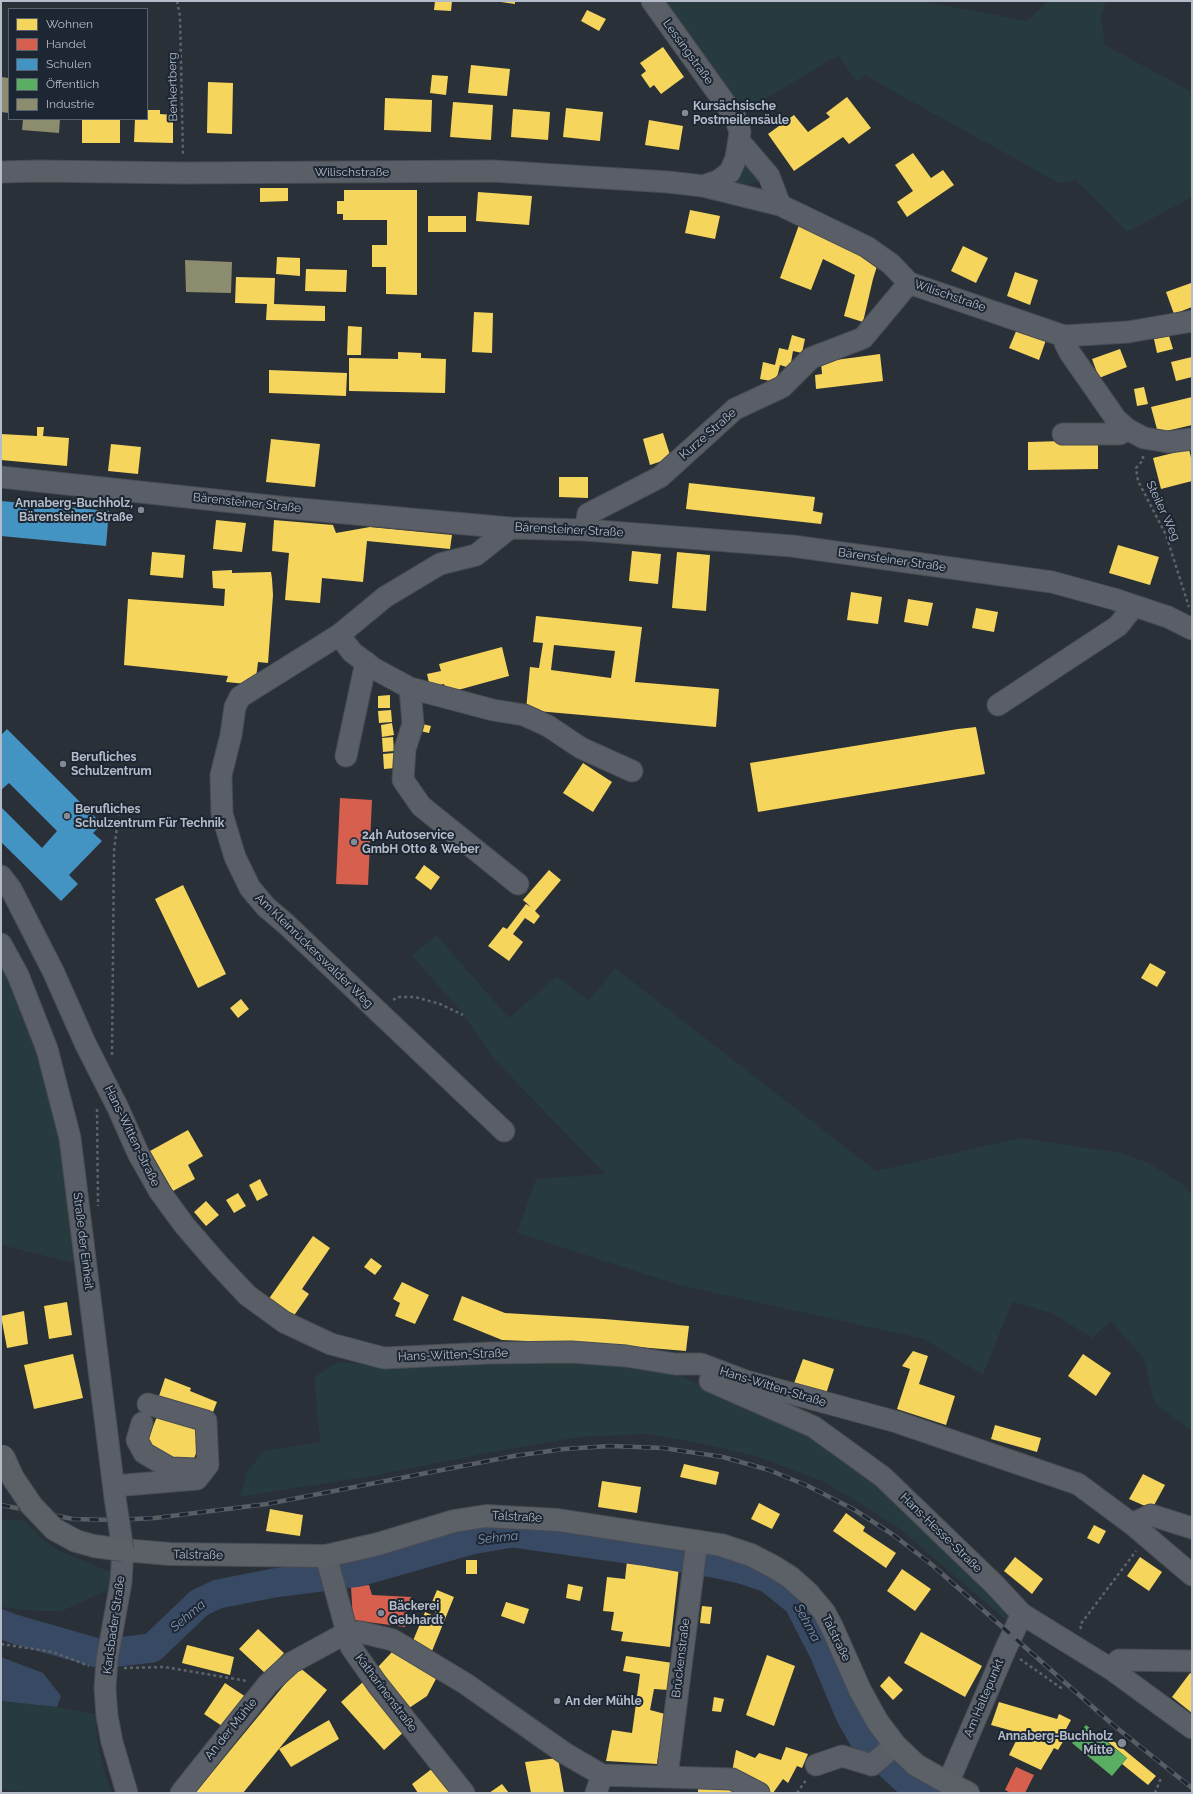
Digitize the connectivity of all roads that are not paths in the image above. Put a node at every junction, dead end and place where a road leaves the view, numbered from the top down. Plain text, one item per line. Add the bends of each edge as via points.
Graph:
1 (652, 1) edge
2 (740, 142) junction
3 (1, 172) edge
4 (703, 186) junction
5 (780, 205) junction
6 (909, 283) junction
7 (1192, 321) edge
8 (1064, 336) junction
9 (1063, 434) dead end
10 (1136, 434) junction
11 (1192, 439) edge
12 (1, 477) edge
13 (510, 528) junction
14 (584, 530) junction
15 (1134, 606) junction
16 (1192, 629) edge
17 (339, 635) junction
18 (366, 662) junction
19 (410, 688) junction
20 (998, 705) dead end
21 (346, 756) dead end
22 (632, 771) dead end
23 (1, 876) edge
24 (518, 884) dead end
25 (1, 944) edge
26 (504, 1131) dead end
27 (675, 1364) junction
28 (148, 1404) dead end
29 (142, 1423) dead end
30 (2, 1452) edge
31 (204, 1470) junction
32 (114, 1492) junction
33 (1192, 1528) edge
34 (1139, 1531) junction
35 (696, 1547) junction
36 (123, 1550) junction
37 (328, 1561) junction
38 (1192, 1575) edge
39 (1022, 1614) junction
40 (348, 1632) junction
41 (1192, 1662) edge
42 (1111, 1669) junction
43 (1192, 1728) edge
44 (885, 1753) junction
45 (816, 1765) dead end
46 (666, 1776) junction
47 (948, 1783) junction
48 (599, 1784) edge
49 (127, 1793) edge
50 (180, 1793) edge
51 (464, 1793) edge
52 (759, 1793) edge
53 (968, 1793) edge

1 - 2 street, Lessingstraße via 735,117
2 - 4 street, Wilischstraße via 730,172 718,181
2 - 5 street via 769,176
3 - 4 street, Wilischstraße via 493,172
4 - 5 street, Wilischstraße
5 - 6 street, Wilischstraße via 867,247 891,264
6 - 8 street, Wilischstraße
6 - 14 street, Kurze Straße via 863,338 812,358 782,387 736,409 660,477 588,514
7 - 8 street, Wilischstraße via 1128,332
8 - 10 street via 1070,353 1116,419
9 - 10 street
10 - 11 street via 1168,442
12 - 13 street, Bärensteiner Straße via 289,508
13 - 14 street, Bärensteiner Straße
13 - 17 street, Am Kleinrückerswalder Weg via 476,555 440,564 385,597
14 - 15 street, Bärensteiner Straße via 792,546 1052,582
15 - 16 street, Bärensteiner Straße via 1168,617
15 - 20 street via 1118,626
17 - 18 street via 352,652
17 - 26 street, Am Kleinrückerswalder Weg via 240,697 235,707 221,775 222,814 235,857 250,888 266,907
18 - 19 street
18 - 21 street
19 - 22 street via 493,710 524,715 548,726 582,748
19 - 24 street via 413,724 405,749 403,780 421,806
23 - 27 street, Hans-Witten-Straße via 11,889 53,971 86,1046 160,1192 216,1263 247,1295 284,1322 331,1344 384,1358 571,1352 626,1356
25 - 32 street, Straße der Einheit via 18,975 46,1049 70,1138
27 - 34 street, Hans-Witten-Straße via 701,1364 754,1383 897,1422 1071,1481
27 - 39 street, Hans-Hesse-Straße via 814,1427 883,1477
28 - 31 street via 206,1421 208,1465
29 - 31 street via 137,1440 144,1453 170,1468
30 - 36 main road, Talstraße, bridge via 13,1478 32,1506 54,1529 76,1541
31 - 32 street via 197,1479
32 - 36 street, Straße der Einheit, bridge
33 - 34 street via 1151,1515
34 - 38 street, Hans-Witten-Straße
35 - 37 main road, Talstraße via 558,1520 486,1516 454,1522
35 - 44 main road, Talstraße via 721,1546 751,1555 780,1570 808,1593 824,1612 832,1627 877,1721
35 - 46 street, Brückenstraße
36 - 37 main road, Talstraße
36 - 49 street, Karlsbader Straße, bridge via 121,1582 107,1660 105,1688 112,1742
37 - 40 street, Katharinenstraße
39 - 42 street, Hans-Hesse-Straße
39 - 47 street, Am Haltepunkt
40 - 48 street via 360,1632 393,1640 466,1684 566,1754
40 - 50 street, An der Mühle via 291,1663 268,1684
40 - 51 street, Katharinenstraße via 351,1646 377,1684
41 - 42 street via 1119,1660
42 - 43 street, Hans-Hesse-Straße
44 - 45 street via 872,1765 842,1756
44 - 47 main road, Talstraße via 916,1765
46 - 48 street
46 - 52 street via 732,1779
47 - 53 main road, Talstraße

